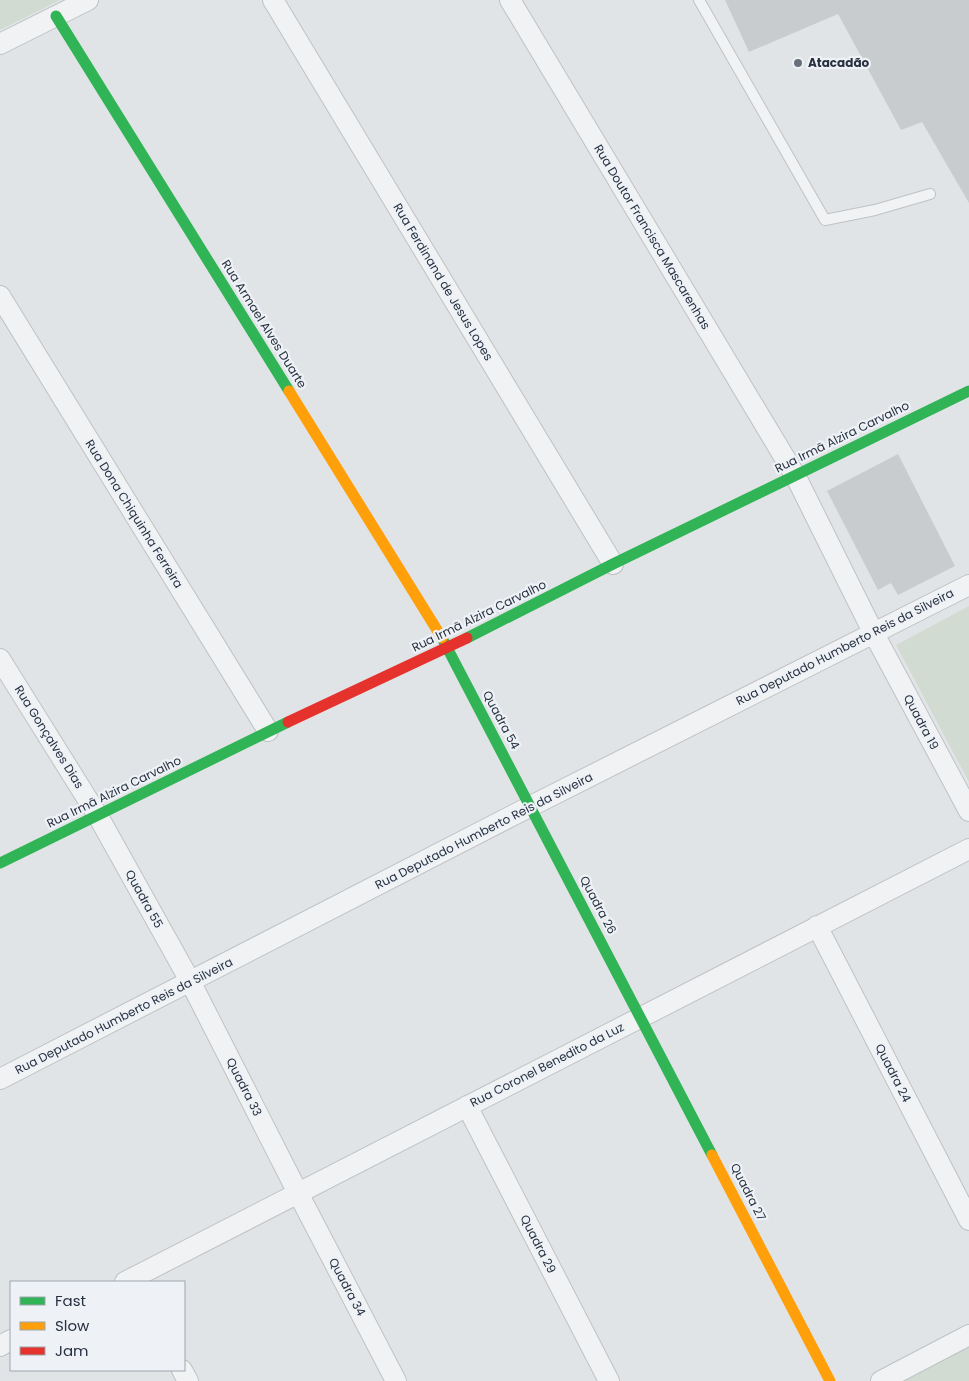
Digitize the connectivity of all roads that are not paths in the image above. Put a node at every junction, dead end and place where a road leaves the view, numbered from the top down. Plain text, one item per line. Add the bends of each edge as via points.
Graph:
1 (88, 0) edge
2 (273, 0) edge
3 (510, 0) edge
4 (699, 0) edge
5 (56, 16) junction
6 (0, 44) edge
7 (930, 194) dead end
8 (0, 296) edge
9 (969, 391) edge
10 (795, 475) junction
11 (613, 564) junction
12 (969, 585) edge
13 (873, 632) junction
14 (448, 648) junction
15 (0, 659) edge
16 (268, 731) junction
17 (531, 806) junction
18 (969, 811) edge
19 (98, 816) junction
20 (969, 849) edge
21 (0, 863) edge
22 (817, 926) junction
23 (190, 981) junction
24 (641, 1017) junction
25 (0, 1079) edge
26 (467, 1106) junction
27 (298, 1193) junction
28 (969, 1220) edge
29 (133, 1280) edge
30 (969, 1335) edge
31 (396, 1381) edge
32 (609, 1381) edge
33 (830, 1381) edge
34 (881, 1381) edge

1 - 5 street
2 - 11 street, Rua Ferdinand de Jesus Lopes
3 - 10 street, Rua Doutor Francisca Mascarenhas
4 - 7 lane via 825,220
5 - 6 street
5 - 14 street, Rua Armael Alves Duarte
8 - 16 street, Rua Dona Chiquinha Ferreira
9 - 10 street, Rua Irmã Alzira Carvalho
10 - 11 street, Rua Irmã Alzira Carvalho
10 - 13 street, Rua Doutor Francisca Mascarenhas
11 - 14 street, Rua Irmã Alzira Carvalho
12 - 13 street, Rua Deputado Humberto Reis da Silveira
13 - 17 street, Rua Deputado Humberto Reis da Silveira
13 - 18 street, Quadra 19
14 - 16 street, Rua Irmã Alzira Carvalho
14 - 17 street, Quadra 54
15 - 19 street, Rua Gonçalves Dias
16 - 19 street, Rua Irmã Alzira Carvalho
17 - 23 street, Rua Deputado Humberto Reis da Silveira
17 - 24 street, Quadra 26
19 - 21 street, Rua Irmã Alzira Carvalho
19 - 23 street, Quadra 55
20 - 22 street, Rua Coronel Benedito da Luz
22 - 24 street, Rua Coronel Benedito da Luz
22 - 28 street, Quadra 24
23 - 25 street, Rua Deputado Humberto Reis da Silveira
23 - 27 street, Quadra 33
24 - 26 street, Rua Coronel Benedito da Luz
24 - 33 street, Quadra 27
26 - 27 street, Rua Coronel Benedito da Luz
26 - 32 street, Quadra 29
27 - 29 street, Rua Coronel Benedito da Luz
27 - 31 street, Quadra 34
30 - 34 street

